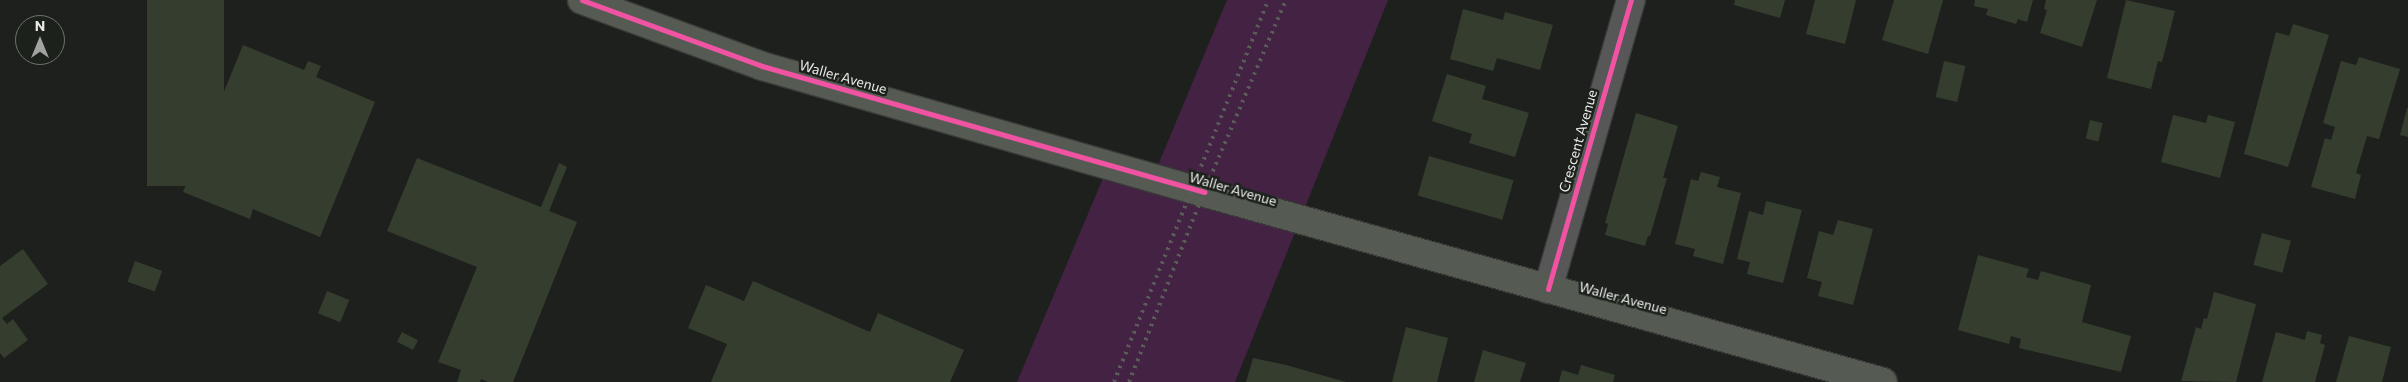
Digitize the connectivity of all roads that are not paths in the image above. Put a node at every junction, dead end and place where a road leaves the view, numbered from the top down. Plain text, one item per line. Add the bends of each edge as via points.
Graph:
1 (582, 0) edge
2 (1631, 0) edge
3 (1548, 289) junction
4 (1883, 382) edge

1 - 3 main road, Waller Avenue via 762,66
2 - 3 street, Crescent Avenue
3 - 4 main road, Waller Avenue

